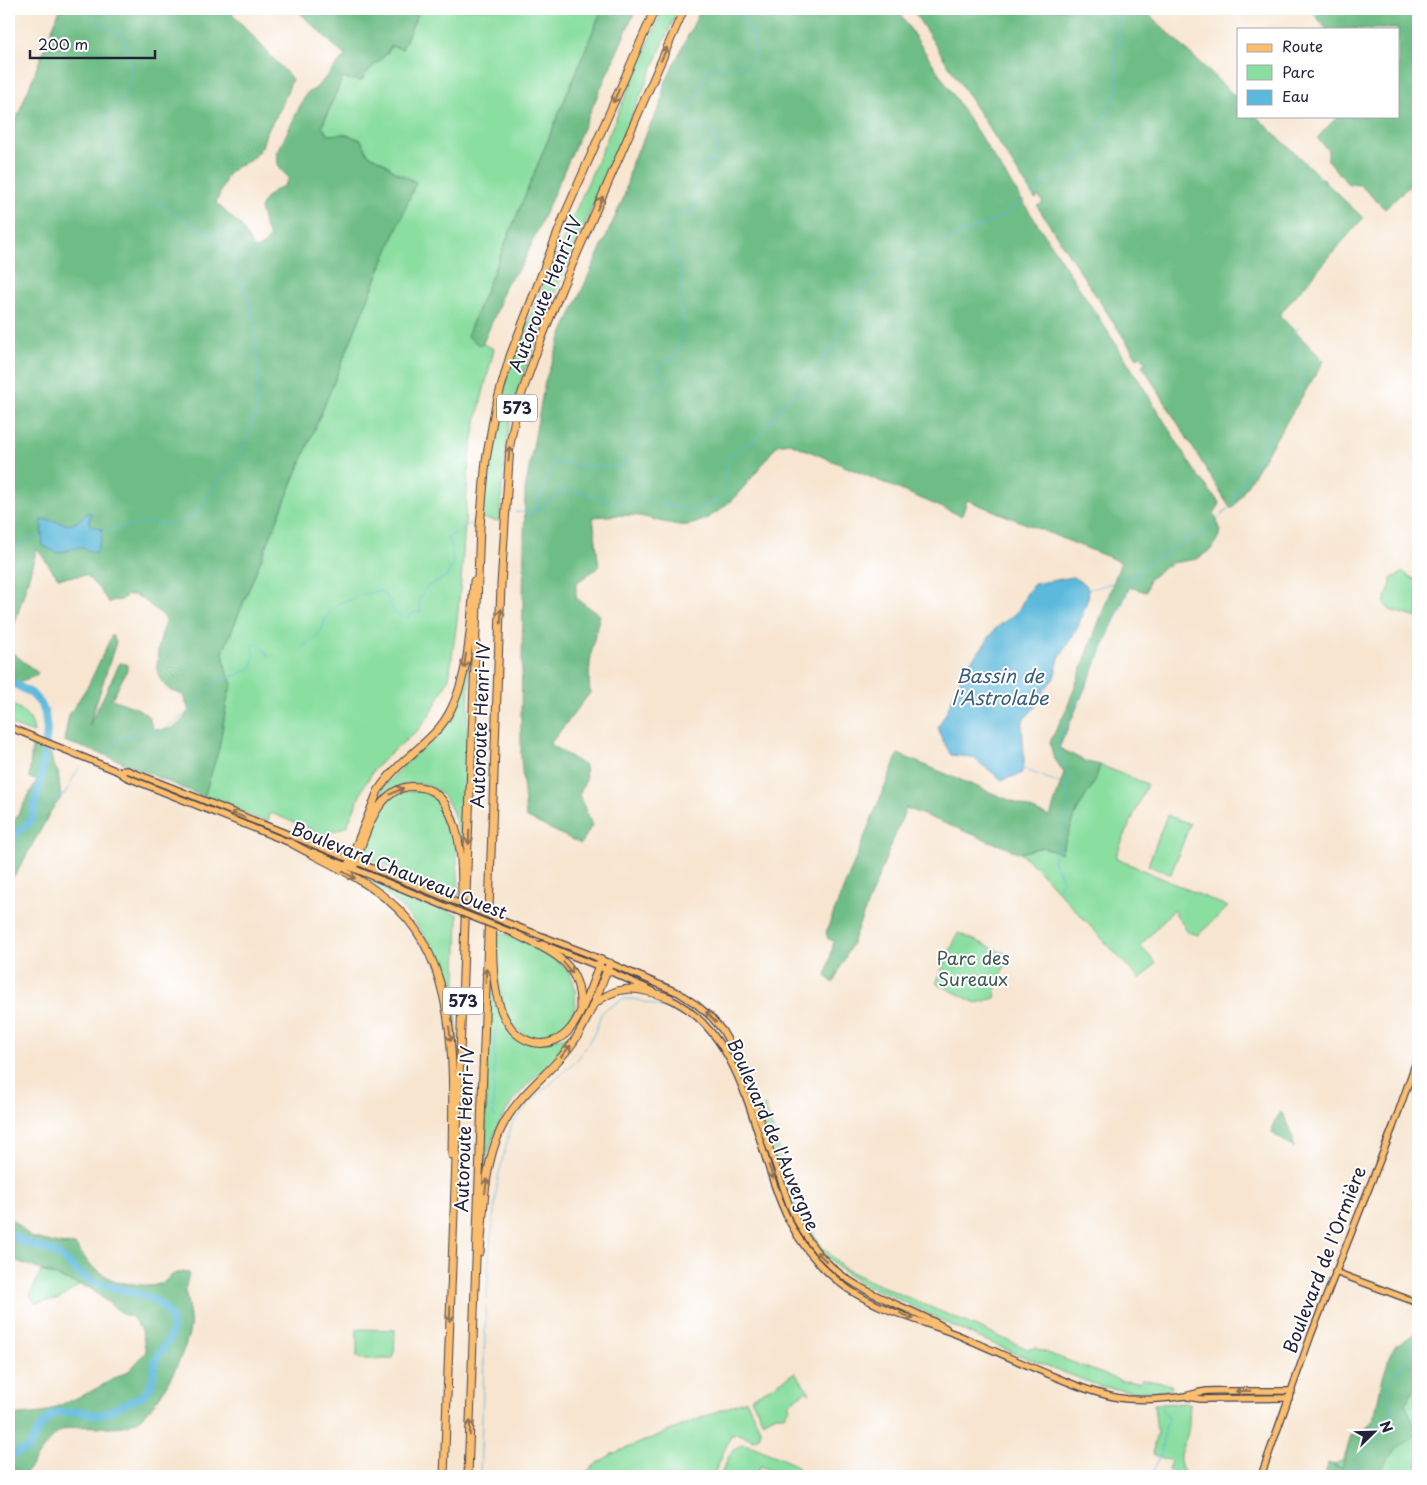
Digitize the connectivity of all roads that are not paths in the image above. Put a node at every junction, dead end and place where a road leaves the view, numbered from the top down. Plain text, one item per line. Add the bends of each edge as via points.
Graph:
1 (654, 9) edge
2 (684, 9) edge
3 (480, 526) junction
4 (9, 727) edge
5 (117, 771) junction
6 (491, 840) junction
7 (291, 843) junction
8 (352, 863) junction
9 (513, 929) junction
10 (600, 963) junction
11 (609, 967) junction
12 (670, 998) junction
13 (591, 1007) junction
14 (580, 1012) junction
15 (462, 1046) junction
16 (1418, 1056) edge
17 (1335, 1272) junction
18 (451, 1297) junction
19 (1418, 1303) edge
20 (475, 1304) junction
21 (956, 1334) junction
22 (1292, 1391) junction
23 (1186, 1396) junction
24 (1289, 1398) junction
25 (444, 1476) edge
26 (468, 1476) edge
27 (1261, 1476) edge

1 -> 3 highway, Autoroute Henri-IV / 573 via 565,214 510,356 495,409
6 -> 2 highway, Autoroute Henri-IV / 573 via 504,526 510,445 517,407 562,288
3 -> 8 highway via 472,613 459,690 438,729 384,781
3 -> 15 highway, Autoroute Henri-IV / 573
4 - 5 main road, Boulevard Chauveau Ouest
5 - 7 main road, Boulevard Chauveau Ouest
8 -> 5 main road, Boulevard Chauveau Ouest via 127,770
6 - 14 highway via 494,978 506,1022 522,1038 548,1042 567,1033
20 -> 6 highway, Autoroute Henri-IV / 573
7 - 8 main road, Boulevard Chauveau Ouest
7 -> 18 highway via 367,885 398,909 421,938 437,975 446,1006 452,1052
8 - 9 main road, Boulevard Chauveau Ouest, bridge via 444,897
8 - 9 main road, Boulevard Chauveau Ouest, bridge via 442,905
8 -> 15 highway via 382,800 395,790 410,786 424,788 435,793 446,806 454,824 460,857
9 - 10 main road, Boulevard Chauveau Ouest
9 -> 14 highway via 560,958 570,968 580,993
10 - 11 main road, Boulevard Chauveau Ouest
10 - 14 highway
11 - 12 main road, Boulevard Chauveau Ouest
11 - 13 highway
21 -> 11 main road, Boulevard de l'Auvergne via 860,1287 822,1257 795,1217 738,1059 722,1030 688,998
12 - 13 highway via 625,989 610,993
12 -> 21 main road, Boulevard de l'Auvergne via 702,1020 724,1050 750,1110 788,1220 813,1258 860,1296
20 -> 13 highway via 486,1187 491,1155 500,1131 519,1099 569,1048
15 - 18 highway, Autoroute Henri-IV / 573
16 - 17 main road, Boulevard de l'Ormière
17 - 19 main road
17 - 22 main road, Boulevard de l'Ormière
18 -> 25 highway, Autoroute Henri-IV / 573
26 -> 20 highway, Autoroute Henri-IV / 573
21 - 23 main road, Boulevard de l'Auvergne via 1100,1394 1141,1399
22 -> 23 main road, Boulevard de l'Auvergne via 1201,1392
22 - 24 main road, Boulevard de l'Ormière
23 - 24 main road, Boulevard de l'Auvergne via 1201,1399
24 - 27 main road, Boulevard de l'Ormière

